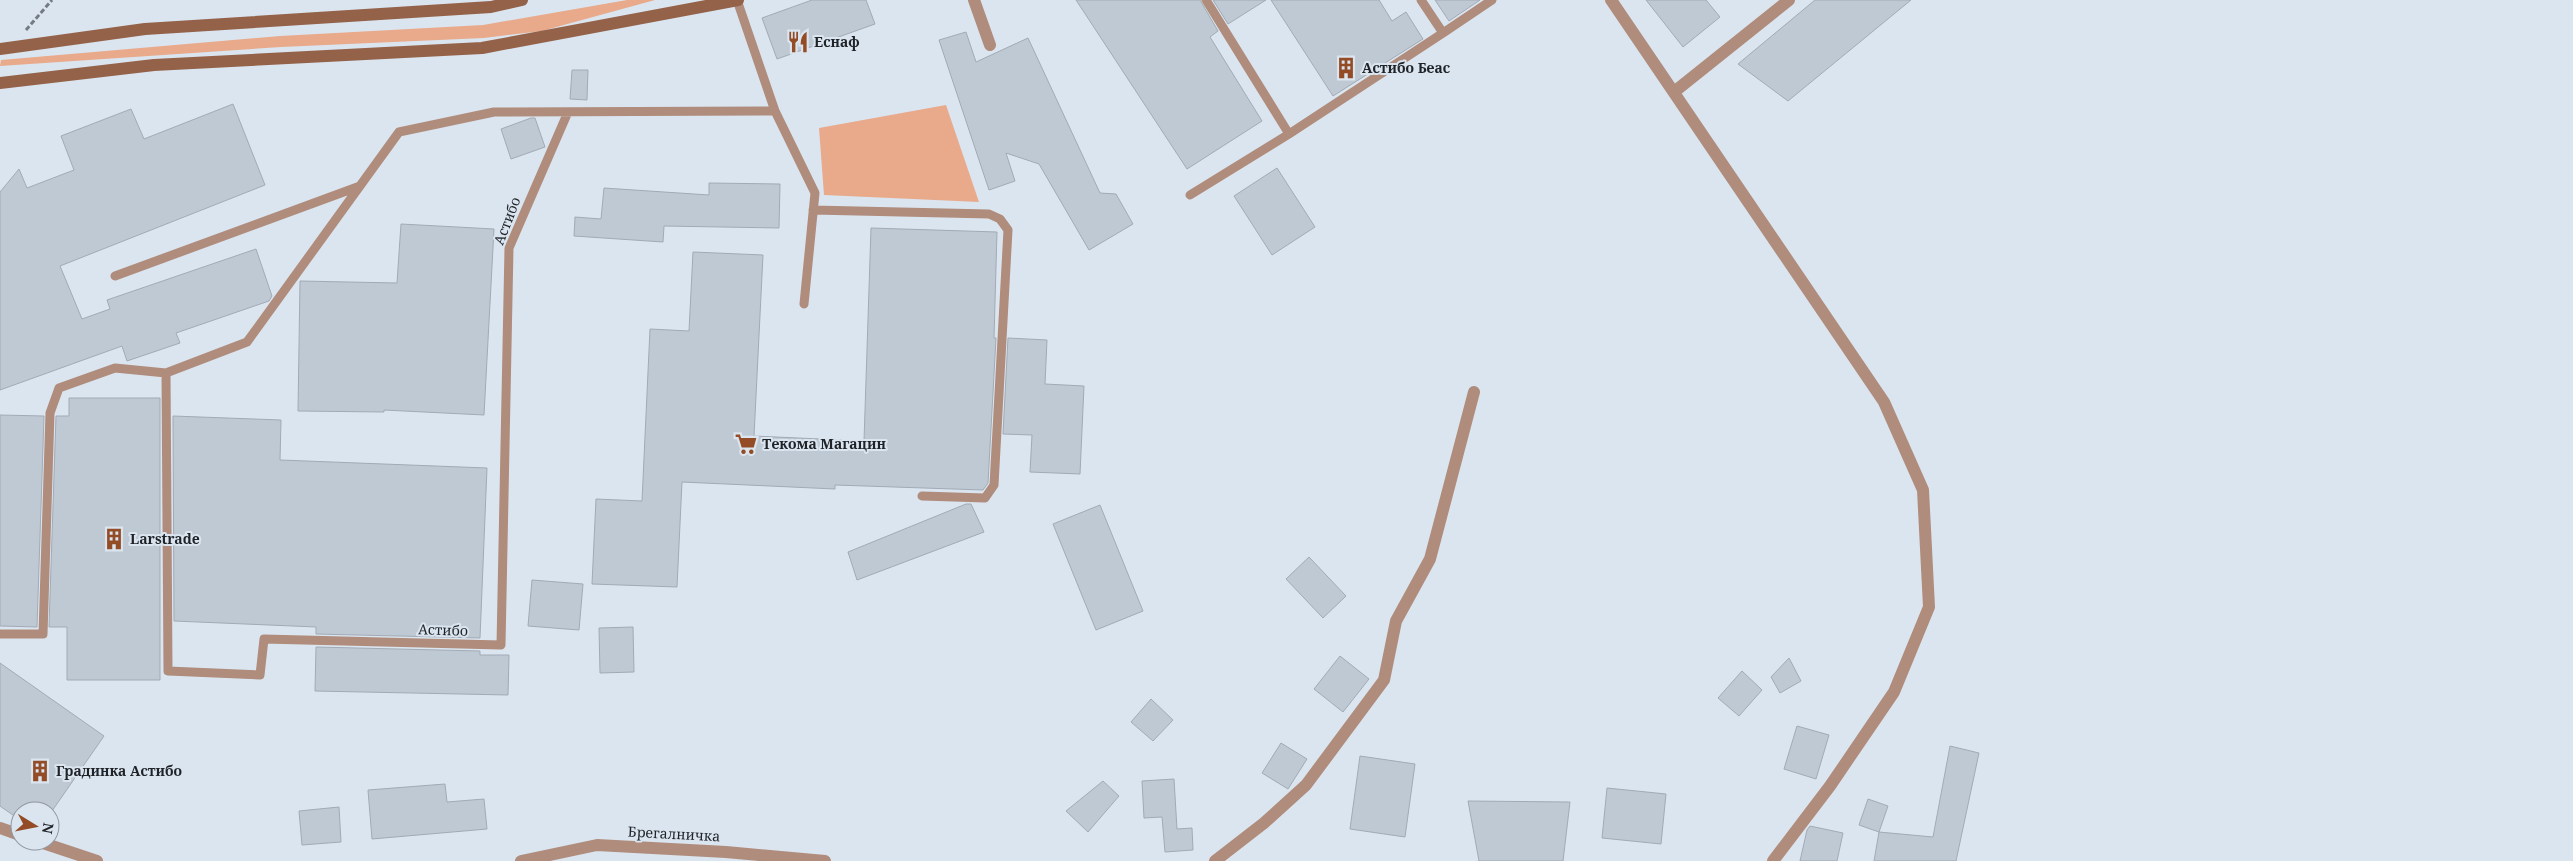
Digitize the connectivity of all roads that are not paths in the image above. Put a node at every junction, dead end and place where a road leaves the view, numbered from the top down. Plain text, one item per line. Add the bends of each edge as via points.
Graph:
1 (522, 0) edge
2 (737, 0) edge
3 (974, 0) edge
4 (1206, 0) edge
5 (1421, 0) edge
6 (1492, 0) edge
7 (1612, 0) edge
8 (1788, 0) edge
9 (439, 5) edge
10 (1444, 33) junction
11 (990, 45) dead end
12 (0, 49) edge
13 (0, 83) edge
14 (1674, 92) junction
15 (774, 111) junction
16 (568, 112) junction
17 (1289, 134) junction
18 (360, 186) junction
19 (1190, 194) dead end
20 (813, 210) junction
21 (115, 276) dead end
22 (804, 304) dead end
23 (166, 373) junction
24 (1474, 392) dead end
25 (922, 496) dead end
26 (0, 634) edge
27 (60, 849) edge
28 (97, 861) edge
29 (521, 861) edge
30 (826, 861) edge
31 (1215, 861) edge
32 (1773, 861) edge

1 - 9 main road via 491,6
2 - 13 main road via 482,48 154,65
2 - 15 lane
3 - 11 street
4 - 17 lane
5 - 10 lane
6 - 10 lane
7 - 14 street
8 - 14 street
9 - 12 main road via 145,29
10 - 17 lane
14 - 32 street via 1884,402 1923,490 1929,607 1919,632 1894,692 1830,786
15 - 16 lane
15 - 20 lane via 815,193
16 - 18 lane via 494,112 399,132
16 - 23 lane, Астибо via 509,248 501,645 264,639 260,675 168,671
17 - 19 lane
18 - 21 lane
18 - 23 lane via 247,342
20 - 22 lane
20 - 25 lane via 989,214 1000,219 1008,230 994,486 985,498
23 - 26 lane via 115,368 59,388 50,413 44,634
24 - 31 street via 1430,559 1396,621 1384,680 1306,785
27 - 28 street
29 - 30 street, Брегалничка via 597,845

